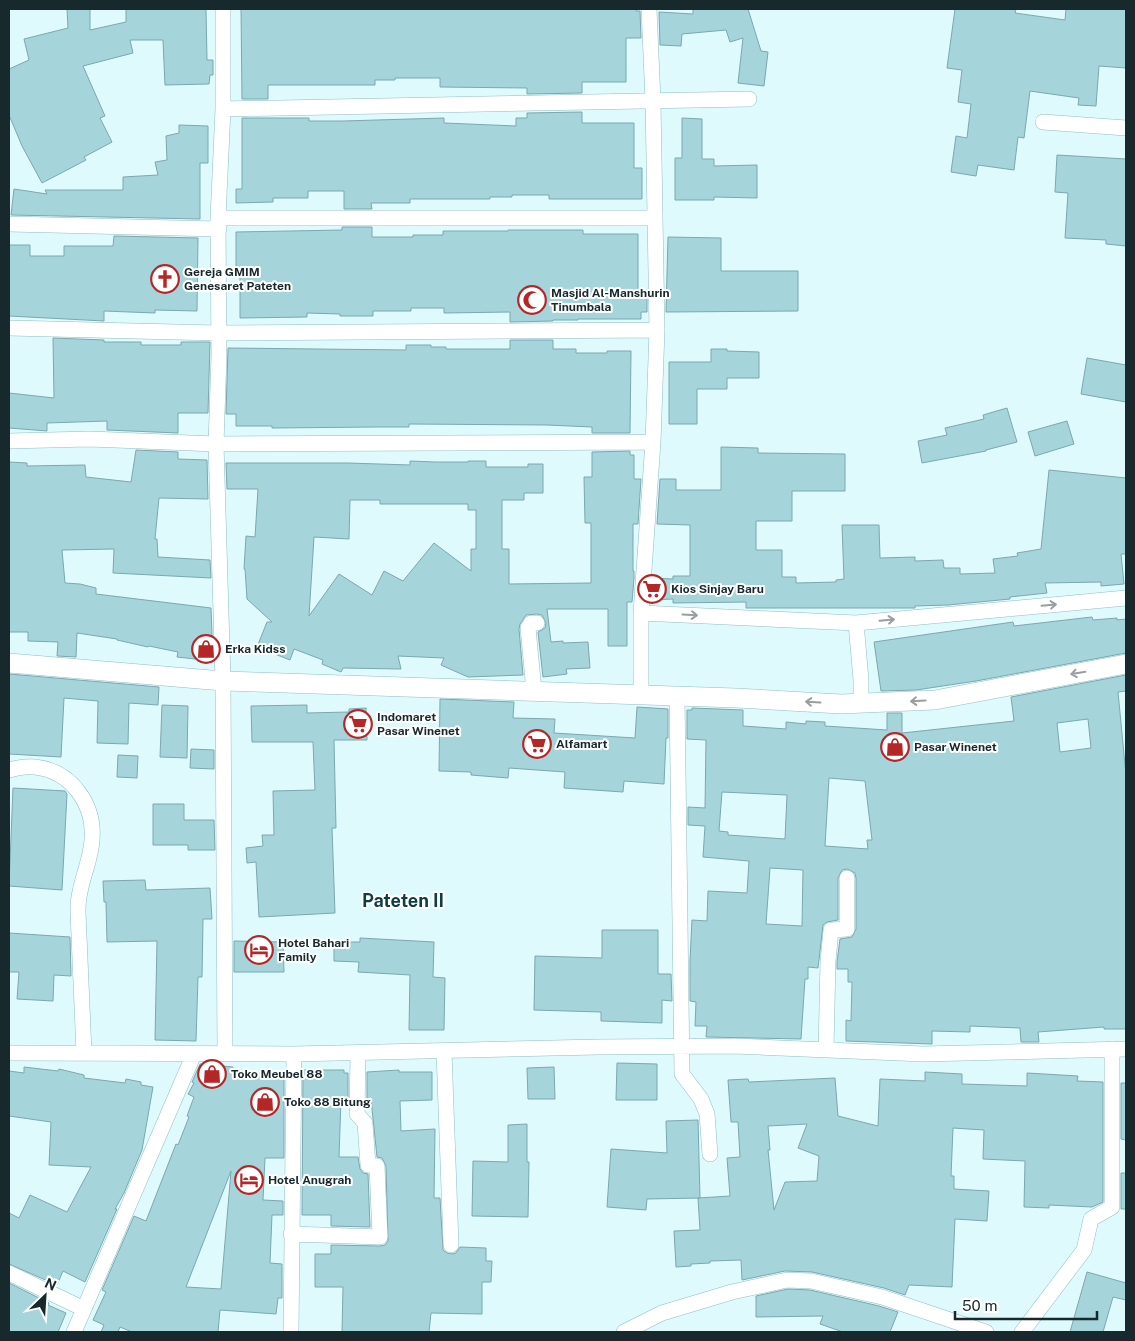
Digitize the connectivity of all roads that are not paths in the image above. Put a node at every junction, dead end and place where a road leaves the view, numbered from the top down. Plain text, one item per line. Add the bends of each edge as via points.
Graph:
1 (223, 9) edge
2 (649, 9) edge
3 (749, 99) dead end
4 (653, 101) junction
5 (223, 108) junction
6 (1043, 122) dead end
7 (1126, 128) edge
8 (654, 218) junction
9 (9, 224) edge
10 (219, 224) junction
11 (9, 328) edge
12 (658, 330) junction
13 (218, 333) junction
14 (9, 441) edge
15 (653, 442) junction
16 (216, 444) junction
17 (1126, 598) edge
18 (641, 612) junction
19 (537, 623) dead end
20 (856, 623) junction
21 (9, 663) edge
22 (1126, 664) edge
23 (223, 681) junction
24 (534, 691) junction
25 (641, 695) junction
26 (677, 696) junction
27 (862, 703) junction
28 (9, 770) edge
29 (847, 878) dead end
30 (682, 1047) junction
31 (1119, 1049) edge
32 (826, 1050) junction
33 (444, 1051) junction
34 (9, 1053) edge
35 (84, 1053) junction
36 (358, 1053) junction
37 (194, 1054) junction
38 (225, 1054) junction
39 (294, 1054) junction
40 (710, 1154) dead end
41 (291, 1234) junction
42 (451, 1245) dead end
43 (9, 1272) edge
44 (84, 1309) junction
45 (74, 1332) edge
46 (291, 1332) edge
47 (624, 1332) edge
48 (986, 1332) edge
49 (1022, 1332) edge

1 - 5 street
2 - 4 street
3 - 4 street
4 - 5 street
4 - 8 street
5 - 10 street
6 - 7 street
8 - 10 street
8 - 12 street
9 - 10 street
10 - 13 street
11 - 13 street
12 - 13 street
12 - 15 street
13 - 16 street
14 - 16 street
15 - 16 street
15 - 18 street
16 - 23 street
20 -> 17 street
18 -> 20 street
18 - 25 street
19 - 24 street via 531,623 528,628
20 - 27 street
21 - 23 street
22 -> 27 street via 935,700
23 - 24 street
23 - 38 street
24 - 25 street
25 - 26 street
27 -> 26 street
26 - 30 street
28 - 35 street via 34,767 54,772 71,782 88,810 92,842 79,893 78,912
29 - 32 street via 847,929 830,930
30 - 32 street
30 - 33 street
30 - 40 street via 682,1074 700,1098 707,1114
31 - 32 street via 923,1054
31 - 49 street via 1112,1207 1091,1219 1084,1250
33 - 36 street
33 - 42 street
34 - 35 street
35 - 37 street
36 - 39 street
36 - 41 street via 357,1114 365,1123 368,1165 377,1166 380,1237
37 - 38 street
37 - 44 street
38 - 39 street
39 - 41 street
41 - 46 street
43 - 44 street
44 - 45 street
47 - 48 street via 662,1312 787,1280 811,1281 882,1296

